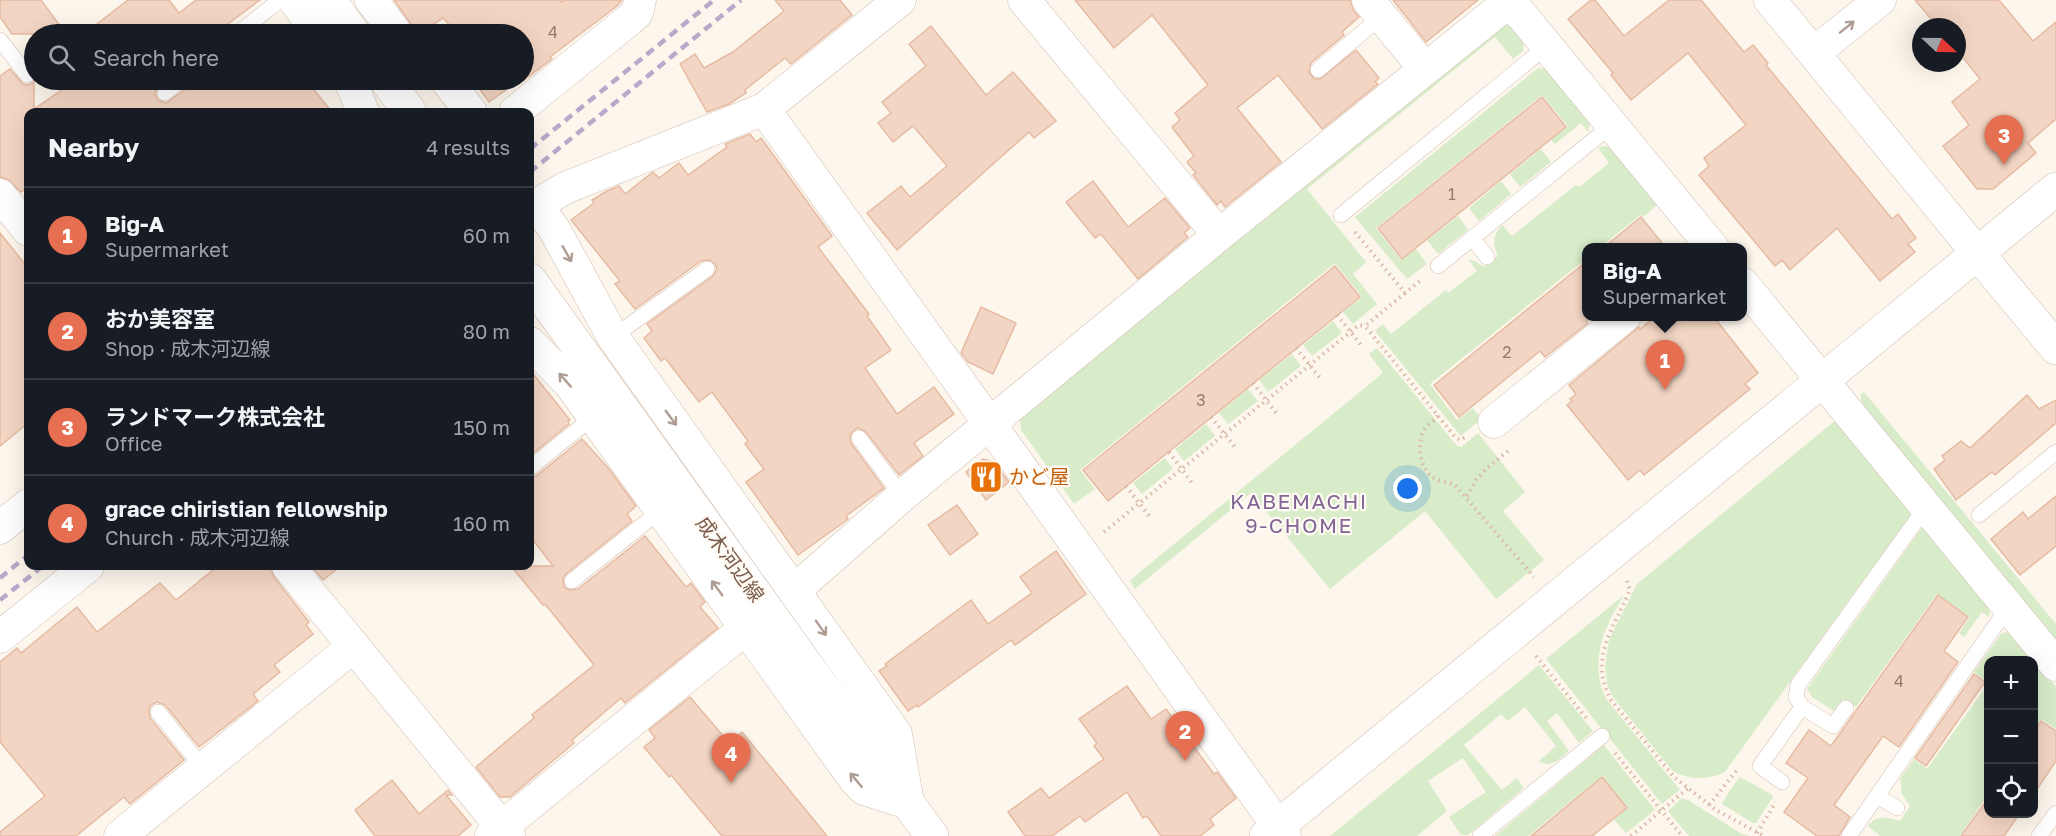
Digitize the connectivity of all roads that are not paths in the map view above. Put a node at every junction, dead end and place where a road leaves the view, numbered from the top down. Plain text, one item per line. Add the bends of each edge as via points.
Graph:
1 (280, 0) edge
2 (294, 0) edge
3 (329, 0) edge
4 (372, 0) edge
5 (640, 0) edge
6 (900, 0) edge
7 (1024, 0) edge
8 (1511, 0) edge
9 (1770, 0) edge
10 (1880, 0) edge
11 (1375, 8) edge
12 (250, 24) edge
13 (312, 24) edge
14 (347, 24) edge
15 (390, 24) edge
16 (0, 41) edge
17 (1547, 46) junction
18 (1814, 53) junction
19 (1425, 69) junction
20 (1318, 70) dead end
21 (24, 71) edge
22 (169, 90) edge
23 (354, 90) edge
24 (394, 90) edge
25 (454, 90) edge
26 (165, 93) dead end
27 (361, 108) edge
28 (407, 108) edge
29 (468, 108) edge
30 (519, 108) edge
31 (764, 109) junction
32 (1612, 125) junction
33 (2056, 189) edge
34 (534, 206) edge
35 (534, 208) edge
36 (1341, 215) road end
37 (1219, 236) junction
38 (1472, 238) junction
39 (1708, 243) edge
40 (1978, 254) junction
41 (1487, 257) dead end
42 (1438, 266) road end
43 (707, 269) dead end
44 (534, 286) edge
45 (1747, 289) edge
46 (1620, 321) edge
47 (613, 337) junction
48 (534, 347) edge
49 (2056, 348) edge
50 (1822, 381) junction
51 (593, 417) junction
52 (1494, 422) road end
53 (990, 425) junction
54 (859, 438) dead end
55 (2056, 452) edge
56 (534, 465) edge
57 (902, 496) junction
58 (1926, 507) junction
59 (24, 508) edge
60 (660, 511) junction
61 (1979, 515) dead end
62 (0, 528) edge
63 (83, 570) edge
64 (291, 570) edge
65 (572, 580) dead end
66 (795, 590) junction
67 (2009, 606) junction
68 (746, 628) junction
69 (0, 637) edge
70 (354, 646) junction
71 (2056, 665) edge
72 (1802, 707) junction
73 (1846, 708) dead end
74 (158, 712) dead end
75 (1602, 736) dead end
76 (203, 768) junction
77 (1782, 782) road end
78 (1877, 796) junction
79 (908, 803) junction
80 (1897, 808) dead end
81 (2056, 813) edge
82 (500, 833) edge
83 (1277, 833) edge
84 (120, 836) edge
85 (932, 836) edge
86 (1480, 836) edge
87 (1849, 836) edge
88 (2039, 836) edge

1 - 12 lane
2 - 13 street
3 - 14 street
4 - 15 street
5 - 30 street via 637,13
6 - 31 street
7 - 37 street
8 - 17 street
8 - 19 street
9 - 18 street
18 -> 10 street
11 - 19 street
11 - 20 lane
16 - 21 lane
17 - 32 street
17 - 36 lane
18 - 40 street
19 - 37 street
22 - 26 lane
23 - 27 street
24 - 28 street
25 - 29 street
31 - 34 street via 565,188
31 - 53 street
32 - 38 lane
32 - 39 street
33 - 40 street
35 -> 47 street via 554,230
37 - 53 street
38 - 41 lane
38 - 42 lane
40 - 49 street
40 - 50 street
43 - 47 lane
44 - 79 street, 成木河辺線
45 - 50 street
46 - 52 street via 1540,401
47 -> 66 street
51 -> 48 street via 570,384
50 - 58 street
50 - 83 street
51 - 56 lane
51 - 60 street
53 - 57 street
53 - 83 street
54 - 57 lane
55 - 61 lane
57 - 66 street
58 - 67 street
58 - 72 lane via 1798,685 1796,697
59 - 62 street
60 - 65 lane
68 -> 60 street
63 - 69 street
64 - 70 street
66 -> 79 street via 896,734
67 - 71 street
67 - 78 lane
79 -> 68 street via 864,789 855,780
68 - 82 street
70 - 76 street
70 - 82 street
72 - 73 lane via 1833,726
72 - 77 lane via 1760,766
74 - 76 lane
75 - 86 lane
76 - 84 street
78 - 80 lane
78 - 87 lane
79 - 85 street, 成木河辺線
81 - 88 lane

